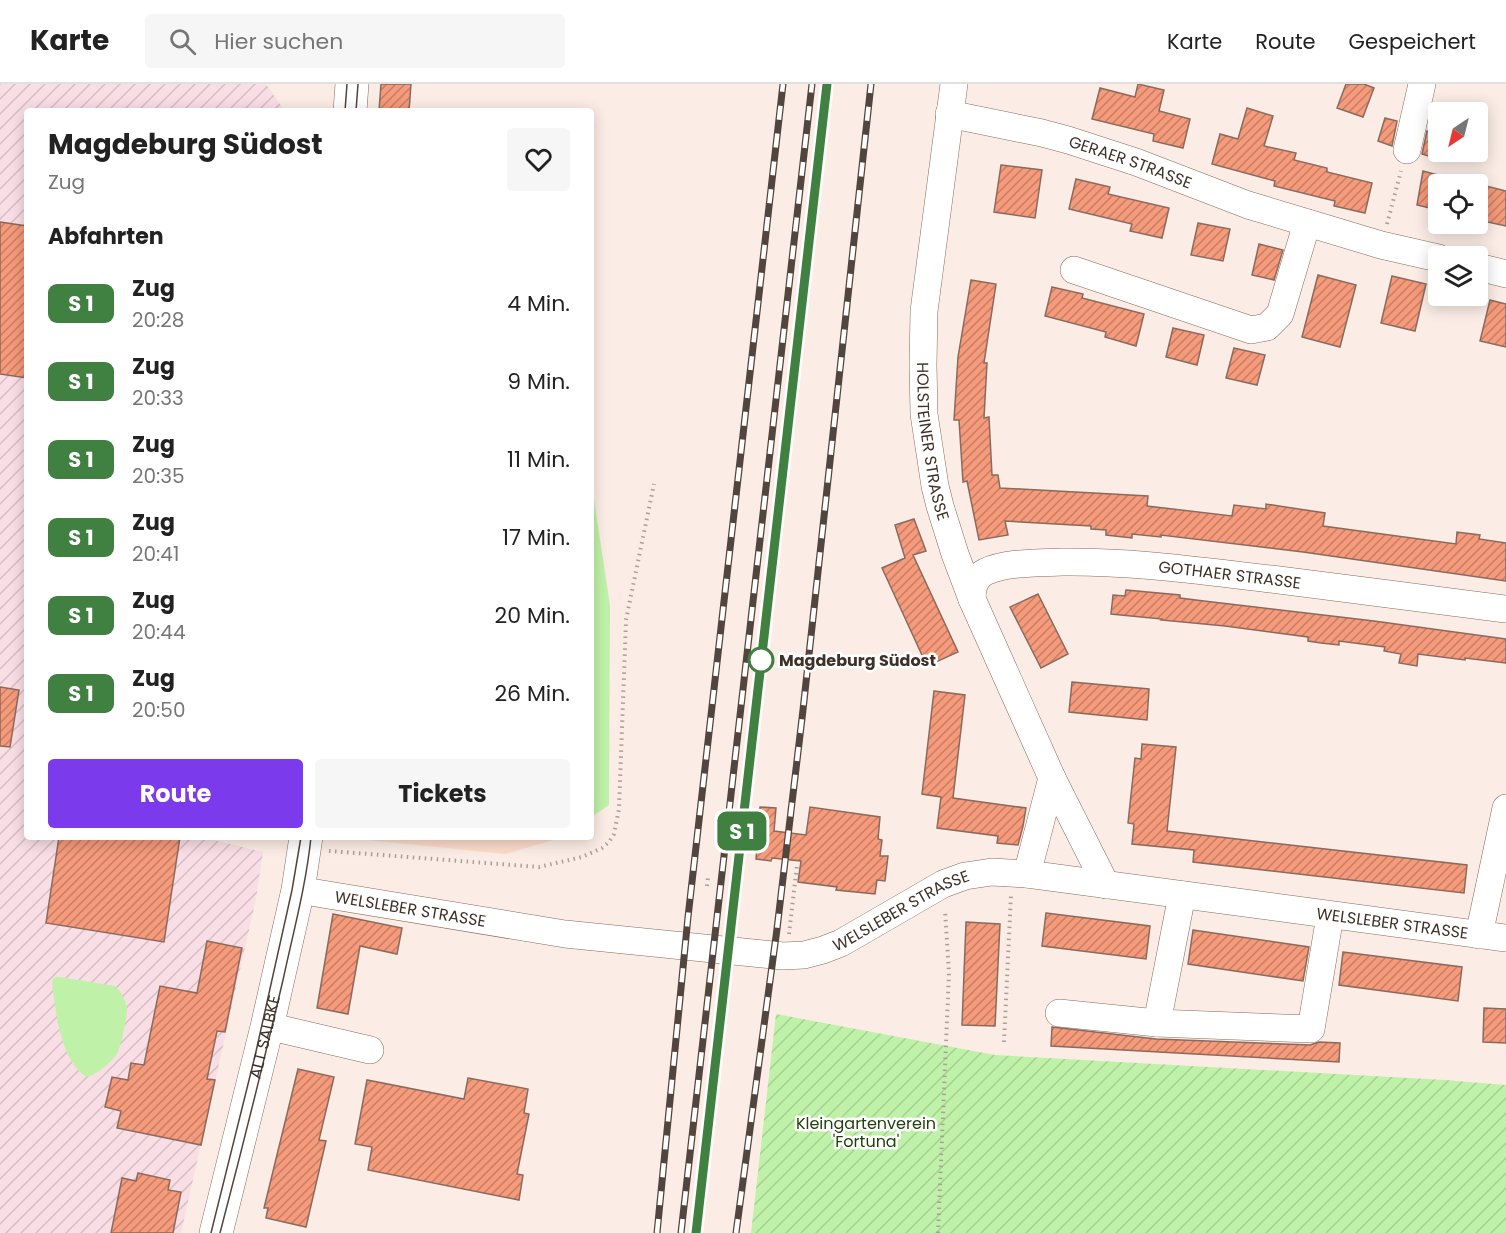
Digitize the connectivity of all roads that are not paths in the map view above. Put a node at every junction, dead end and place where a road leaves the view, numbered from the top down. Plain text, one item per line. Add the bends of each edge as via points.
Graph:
1 (352, 84) edge
2 (954, 84) edge
3 (1422, 84) edge
4 (350, 108) edge
5 (949, 114) junction
6 (1407, 150) road end
7 (1307, 223) junction
8 (1428, 256) edge
9 (1074, 270) dead end
10 (1488, 270) edge
11 (1506, 274) edge
12 (972, 599) junction
13 (1506, 609) edge
14 (1052, 778) junction
15 (1506, 808) edge
16 (305, 843) edge
17 (1019, 874) junction
18 (1106, 885) junction
19 (298, 890) junction
20 (1182, 895) junction
21 (1330, 916) junction
22 (1479, 935) junction
23 (1506, 938) edge
24 (1059, 1013) dead end
25 (1157, 1023) junction
26 (267, 1027) junction
27 (370, 1050) dead end
28 (216, 1233) edge

1 - 4 main road
2 - 5 street, HOLSTEINER STRASSE
3 - 6 street
5 - 7 street, GERAER STRASSE via 1077,142
5 - 12 street, HOLSTEINER STRASSE via 924,311 924,414 940,507
7 - 8 street, GERAER STRASSE
7 - 9 street via 1280,314 1267,327 1251,330
10 - 11 street
12 - 13 street, GOTHAER STRASSE via 976,580 986,572 1030,563 1096,562 1191,569
12 - 14 street, HOLSTEINER STRASSE
14 - 17 street
14 - 18 street, HOLSTEINER STRASSE
15 - 22 street
16 - 19 main road, ALT SALBKE
17 - 18 street, WELSLEBER STRASSE
17 - 19 street, WELSLEBER STRASSE via 965,876 841,943 814,953 786,956 565,934
18 - 20 street, WELSLEBER STRASSE
19 - 26 main road, ALT SALBKE
20 - 21 street, WELSLEBER STRASSE
20 - 25 street
21 - 22 street, WELSLEBER STRASSE
21 - 25 street via 1311,1029
22 - 23 street, WELSLEBER STRASSE
24 - 25 street
26 - 27 street
26 - 28 main road, ALT SALBKE

